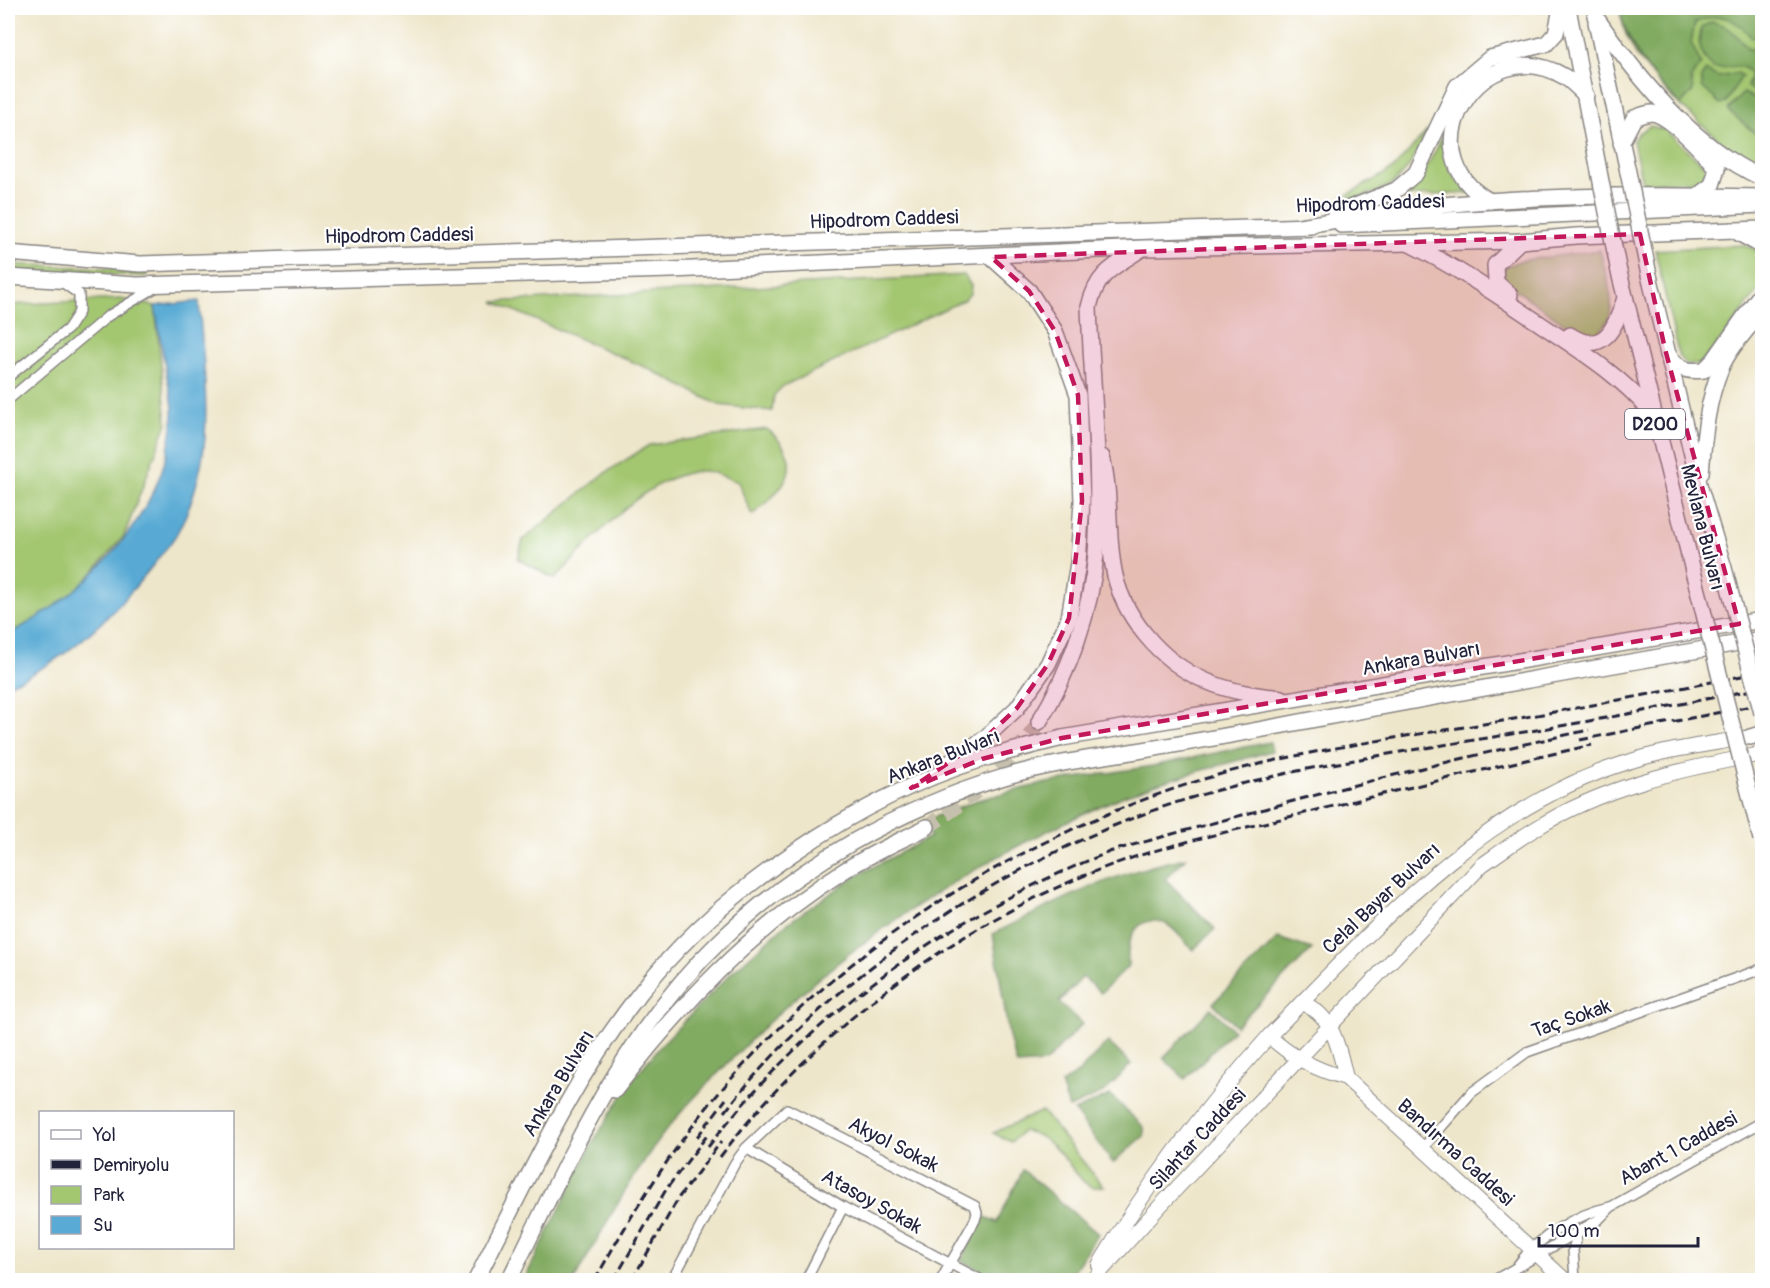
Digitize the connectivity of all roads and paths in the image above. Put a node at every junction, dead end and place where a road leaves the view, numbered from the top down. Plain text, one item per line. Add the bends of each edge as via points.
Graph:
1 (1561, 8) edge
2 (1568, 8) edge
3 (1594, 12) edge
4 (1586, 95) junction
5 (1621, 143) junction
6 (1762, 177) edge
7 (1697, 196) junction
8 (1762, 197) edge
9 (1490, 201) junction
10 (1762, 205) edge
11 (1299, 226) junction
12 (1762, 229) edge
13 (1733, 230) junction
14 (1521, 242) junction
15 (1410, 244) junction
16 (1762, 246) edge
17 (1143, 248) junction
18 (8, 253) edge
19 (991, 257) junction
20 (8, 277) edge
21 (60, 280) junction
22 (163, 284) junction
23 (1762, 292) edge
24 (1625, 298) junction
25 (1762, 311) edge
26 (1665, 349) junction
27 (8, 377) edge
28 (8, 400) edge
29 (1652, 414) junction
30 (1096, 434) junction
31 (1700, 488) junction
32 (1762, 620) edge
33 (1762, 639) edge
34 (1300, 700) junction
35 (1762, 713) edge
36 (1039, 722) tunnel mouth
37 (1756, 735) edge
38 (1760, 755) edge
39 (911, 788) junction
40 (927, 827) tunnel mouth
41 (1762, 842) edge
42 (1762, 969) edge
43 (1301, 1003) junction
44 (1330, 1025) junction
45 (1269, 1036) junction
46 (1299, 1059) junction
47 (1346, 1078) junction
48 (1762, 1122) edge
49 (582, 1133) junction
50 (746, 1148) junction
51 (1422, 1149) junction
52 (843, 1207) junction
53 (1611, 1207) junction
54 (1578, 1232) junction
55 (1535, 1252) junction
56 (950, 1264) junction
57 (476, 1281) edge
58 (509, 1281) edge
59 (672, 1281) edge
60 (806, 1281) edge
61 (941, 1281) edge
62 (981, 1281) edge
63 (1092, 1281) edge
64 (1495, 1281) edge
65 (1565, 1281) edge
66 (1575, 1281) edge

1 - 11 main road via 1559,24 1546,44 1490,58 1457,86 1416,173 1396,190
2 - 4 main road, Mevlana Bulvarı / D200
3 - 5 main road, Mevlana Bulvarı / D200
3 - 6 main road via 1628,65 1656,96 1719,152
4 - 9 main road via 1566,77 1526,66 1504,69 1478,84 1455,119 1452,140 1455,164 1465,182
4 - 24 main road, Mevlana Bulvarı / D200, bridge
5 - 7 main road via 1634,118 1653,113 1664,117 1717,169 1712,185
5 - 26 main road, Mevlana Bulvarı / D200, bridge
7 - 8 main road
7 - 9 main road
9 - 11 main road
10 - 11 main road, Hipodrom Caddesi
11 - 18 main road, Hipodrom Caddesi via 140,264
12 - 13 main road, Hipodrom Caddesi
13 - 14 main road, Hipodrom Caddesi
13 - 16 main road
14 - 15 main road, Hipodrom Caddesi
14 - 24 main road via 1495,265 1496,282 1583,343 1597,342 1609,335
15 - 17 main road, Hipodrom Caddesi
15 - 29 main road via 1465,273 1603,367 1632,390
17 - 19 main road, Hipodrom Caddesi
17 - 30 main road via 1103,274 1093,291 1089,307
19 - 22 main road, Hipodrom Caddesi
19 - 39 main road via 1029,291 1055,331 1078,395 1082,501 1069,618 1048,664 1017,708 984,739
20 - 21 main road, Hipodrom Caddesi
21 - 22 main road, Hipodrom Caddesi
21 - 27 street via 79,294 79,312 68,329
22 - 28 street via 108,316
23 - 26 main road via 1704,370 1683,370
24 - 29 main road, Mevlana Bulvarı / D200
25 - 31 main road via 1722,367 1711,398
26 - 31 main road, Mevlana Bulvarı / D200
29 - 41 main road, Mevlana Bulvarı / D200, bridge
30 - 34 main road via 1107,476 1113,567 1124,602 1136,623 1173,662 1205,681 1243,693
30 - 36 main road via 1096,555 1088,601 1055,695
31 - 35 main road, Mevlana Bulvarı / D200, bridge
32 - 34 main road, Ankara Bulvarı
33 - 49 main road, Ankara Bulvarı via 1063,763 1005,776 934,801 859,839 796,879 719,942 671,993 634,1043
34 - 39 main road, Ankara Bulvarı via 1062,738 982,759
37 - 43 main road, Celal Bayar Bulvarı via 1625,762 1522,809 1415,890
38 - 44 main road via 1686,768 1638,783 1585,803 1536,828 1482,866
39 - 57 main road, Ankara Bulvarı via 834,827 763,873 698,929 637,996 552,1129
40 - 49 main road via 843,872 789,908 735,955 661,1032
42 - 51 street, Taç Sokak via 1527,1052 1471,1093
43 - 44 main road via 1311,1006
43 - 45 main road
44 - 46 main road, Silahtar Caddesi
44 - 47 main road
45 - 46 main road, Bandırma Caddesi
45 - 63 main road, Silahtar Caddesi via 1171,1153 1138,1200
46 - 47 main road, Bandırma Caddesi via 1322,1072
46 - 63 main road, Silahtar Caddesi
47 - 51 main road, Bandırma Caddesi
48 - 53 street, Abant 1 Caddesi
49 - 58 main road, Ankara Bulvarı
50 - 52 street, Atasoy Sokak
50 - 56 street, Akyol Sokak via 788,1109 975,1206 975,1220
50 - 59 street via 724,1179
51 - 55 main road, Bandırma Caddesi
52 - 56 street, Atasoy Sokak
52 - 60 street
53 - 54 street, Abant 1 Caddesi
53 - 55 street, Abant 1 Caddesi via 1591,1211
54 - 55 street, Abant 1 Caddesi
54 - 66 street via 1572,1250
55 - 64 street, Abant 1 Caddesi
55 - 65 main road, Bandırma Caddesi
56 - 61 street
56 - 62 street, Atasoy Sokak

